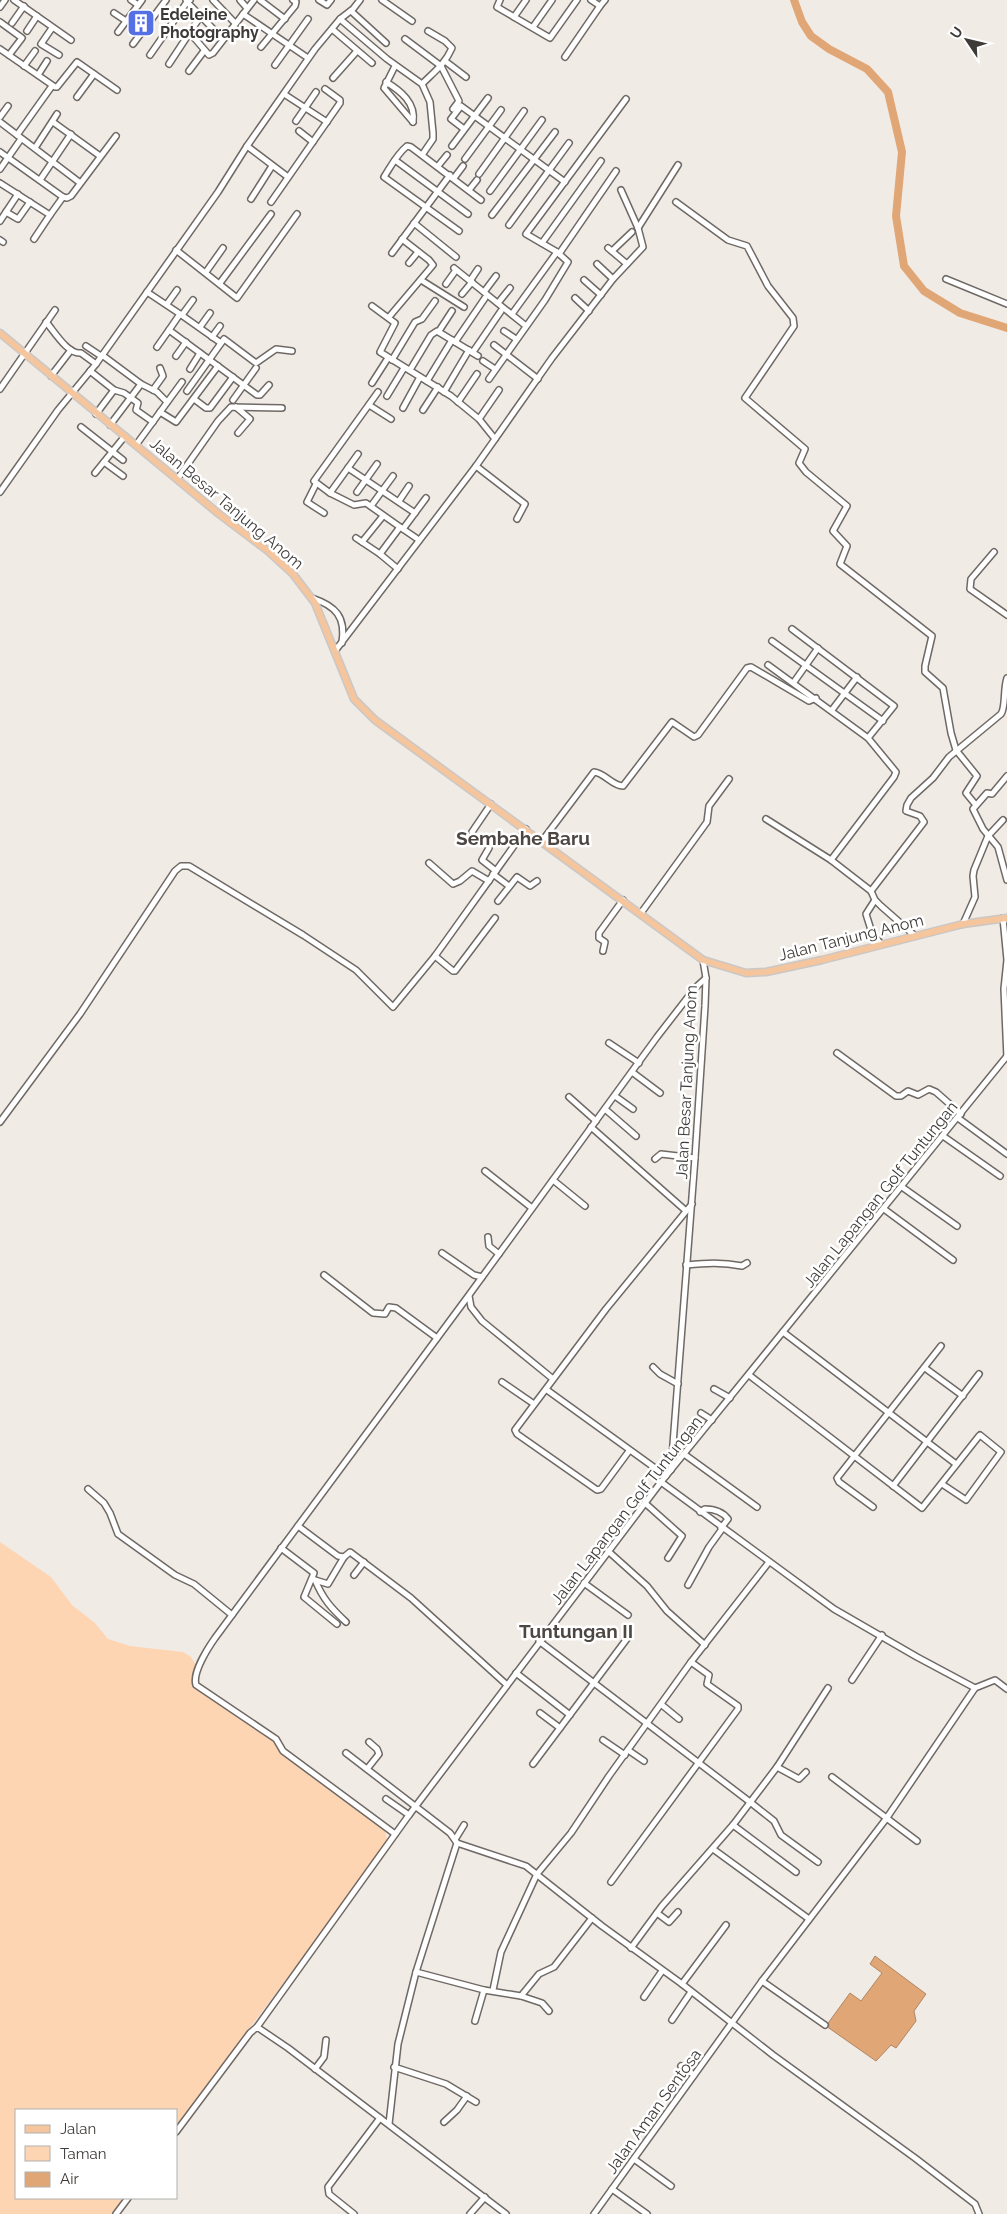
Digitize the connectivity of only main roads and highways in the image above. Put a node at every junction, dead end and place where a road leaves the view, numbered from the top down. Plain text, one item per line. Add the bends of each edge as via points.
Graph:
1 (0, 333) edge
2 (1005, 918) edge
3 (703, 960) joint

1 - 3 main road, Jalan Besar Tanjung Anom via 293,574 312,598 360,706 385,728
2 - 3 main road, Jalan Tanjung Anom via 914,935 766,972 746,973

